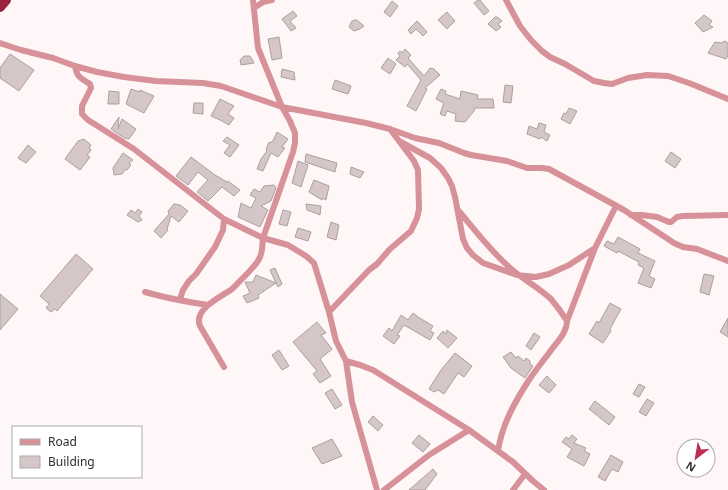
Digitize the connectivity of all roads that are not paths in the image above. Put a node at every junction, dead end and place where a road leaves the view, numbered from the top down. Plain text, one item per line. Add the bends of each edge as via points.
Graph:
1 (6, 0) edge
2 (253, 0) edge
3 (272, 0) edge
4 (506, 0) edge
5 (0, 7) edge
6 (254, 8) junction
7 (0, 43) edge
8 (75, 66) junction
9 (728, 99) edge
10 (282, 107) junction
11 (390, 129) junction
12 (399, 141) junction
13 (616, 206) junction
14 (458, 210) junction
15 (631, 215) junction
16 (728, 215) edge
17 (224, 219) junction
18 (263, 238) junction
19 (595, 248) junction
20 (728, 261) edge
21 (517, 274) junction
22 (145, 292) dead end
23 (180, 300) junction
24 (208, 305) junction
25 (329, 312) junction
26 (567, 321) junction
27 (346, 361) junction
28 (224, 367) dead end
29 (468, 430) junction
30 (498, 451) junction
31 (526, 474) junction
32 (377, 490) edge
33 (384, 490) edge
34 (513, 490) edge
35 (544, 490) edge

1 - 5 highway
2 - 6 street
3 - 6 street
4 - 9 street via 520,26 542,51 594,80 612,84 647,75 668,76
6 - 10 street via 258,48
7 - 8 street
8 - 10 street via 124,77 221,86
8 - 17 street via 76,73 90,84 91,88 82,106 82,114 134,149
10 - 11 street
10 - 18 street via 293,127 295,143
11 - 12 street
11 - 13 street via 471,155 512,162 527,168 549,170
12 - 14 street via 424,154 441,168 452,186
12 - 25 street via 418,170 417,218 411,230
13 - 15 street
13 - 19 street
14 - 21 street via 498,257
14 - 21 street via 463,239 473,255 483,263
15 - 16 street via 656,217 670,222 683,216
15 - 20 street via 678,246 697,249
17 - 18 street
17 - 23 street via 223,230 216,247 189,281
18 - 24 street via 260,259 234,287
18 - 25 street via 288,245 314,263
19 - 21 street via 550,274 536,277
19 - 26 street
21 - 26 street via 550,298
22 - 23 street
23 - 24 street
24 - 28 street via 198,322
25 - 27 street via 336,341
26 - 30 street via 560,339 529,380 510,412 502,430
27 - 29 street via 373,370
27 - 32 street via 352,402
29 - 30 street
29 - 33 street via 429,455
30 - 31 street
31 - 34 street
31 - 35 street

